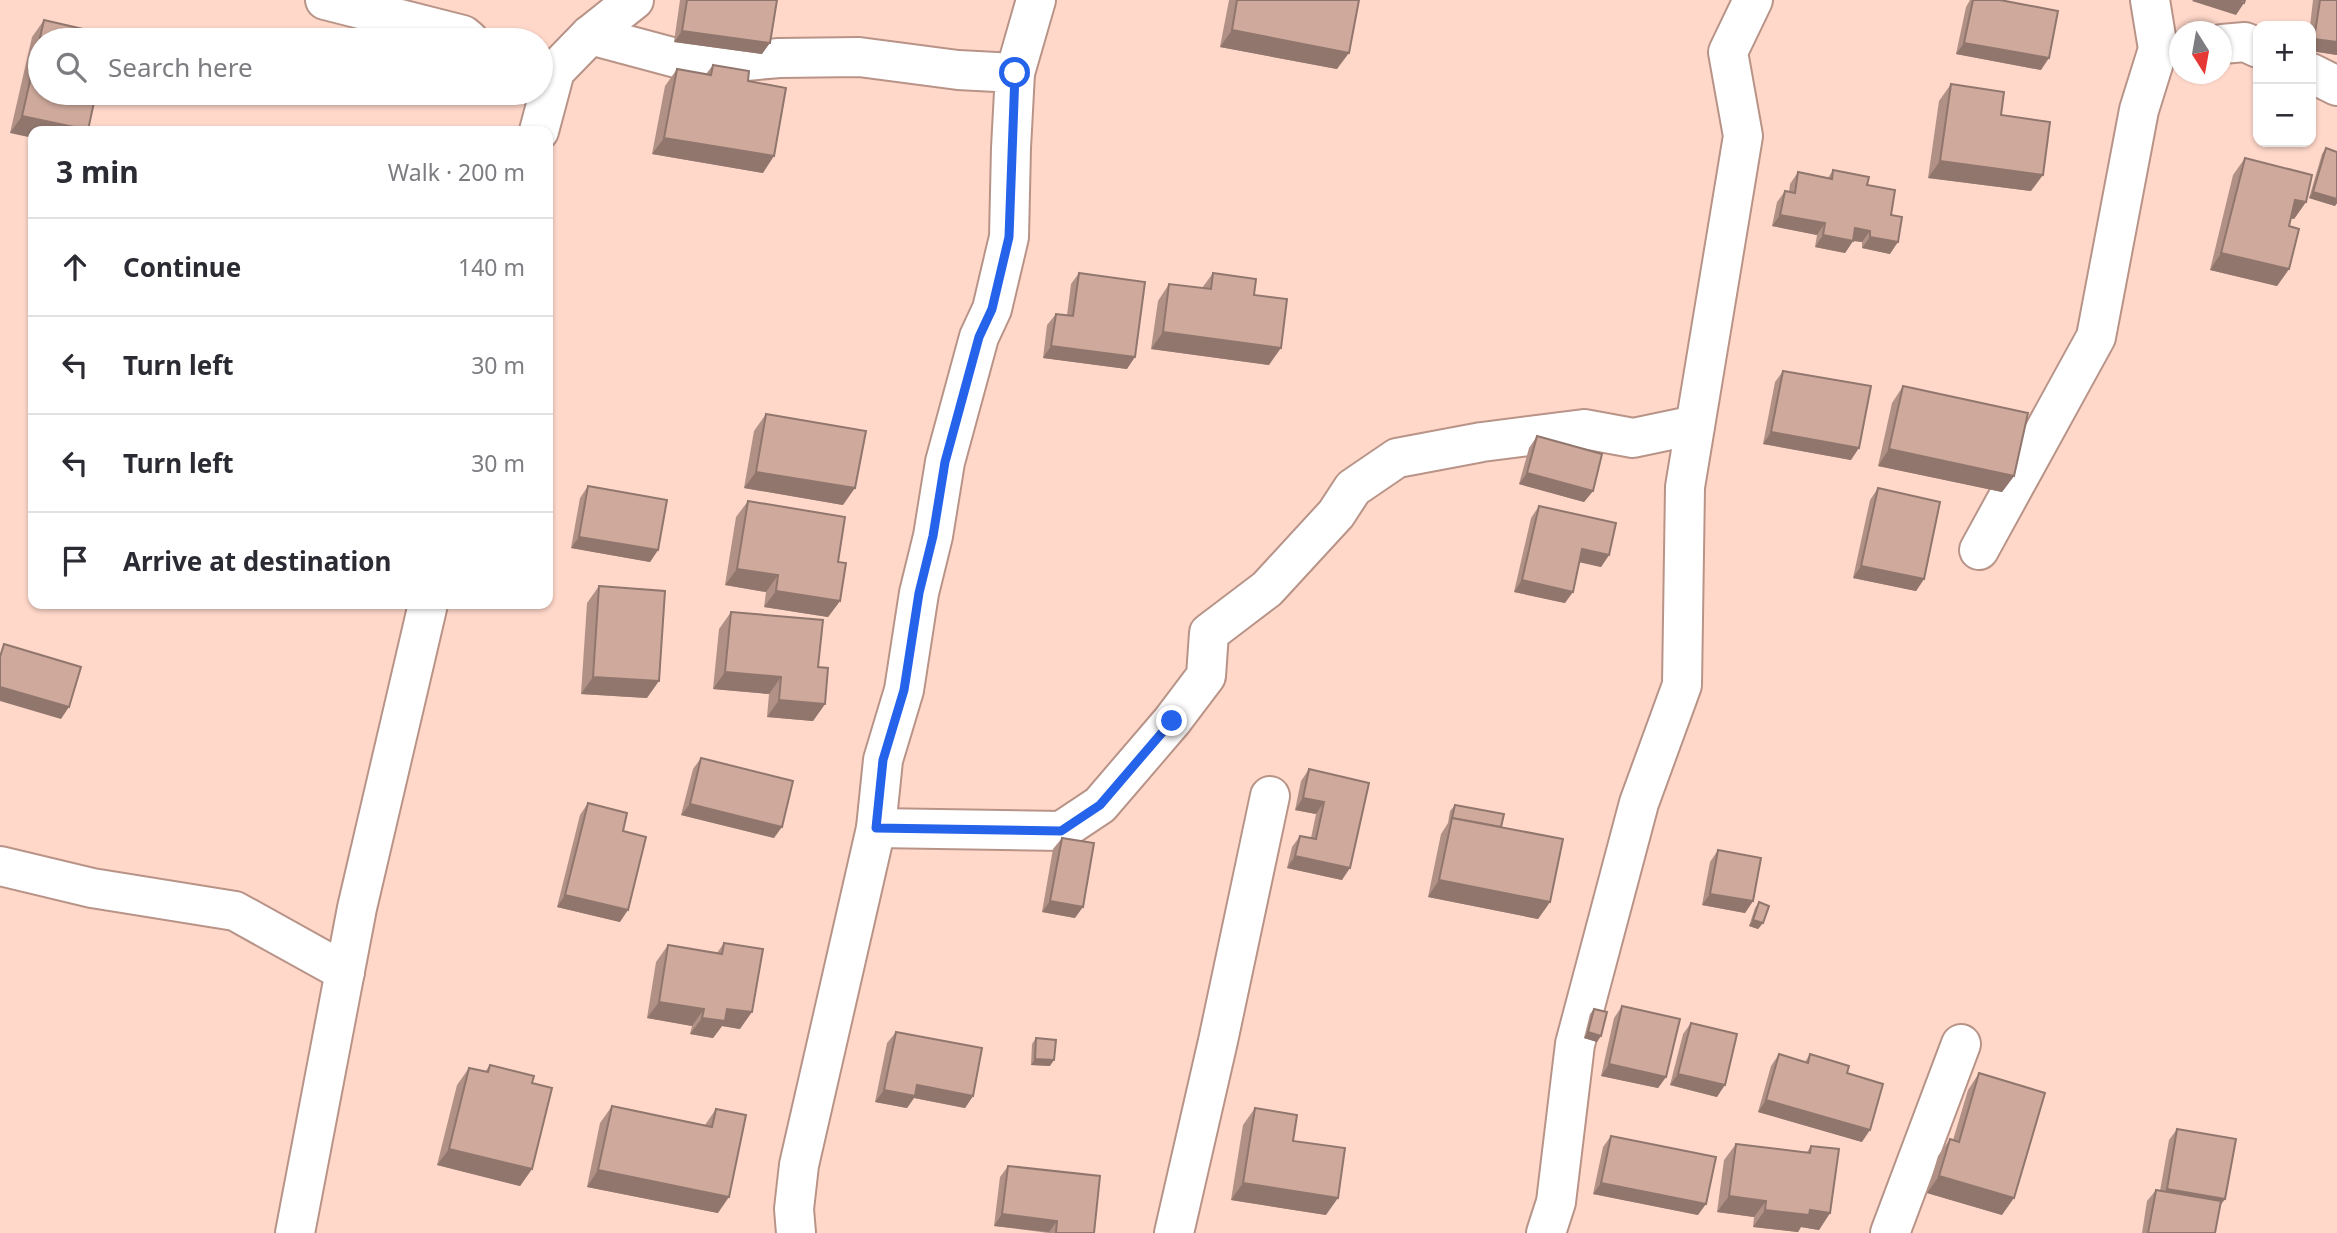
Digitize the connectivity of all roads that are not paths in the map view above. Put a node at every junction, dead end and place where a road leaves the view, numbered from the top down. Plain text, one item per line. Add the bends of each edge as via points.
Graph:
1 (325, 0) edge
2 (634, 0) edge
3 (1036, 0) edge
4 (1753, 0) edge
5 (2150, 0) edge
6 (435, 28) edge
7 (590, 35) junction
8 (2232, 43) edge
9 (2253, 46) edge
10 (2169, 48) edge
11 (1015, 73) junction
12 (553, 75) edge
13 (2316, 76) edge
14 (2337, 86) edge
15 (1695, 425) junction
16 (1979, 550) dead end
17 (427, 609) edge
18 (1270, 796) dead end
19 (876, 828) junction
20 (0, 866) edge
21 (345, 972) junction
22 (1961, 1044) dead end
23 (295, 1233) edge
24 (796, 1233) edge
25 (1174, 1233) edge
26 (1546, 1233) edge
27 (1890, 1233) edge

1 - 6 street
2 - 7 street
3 - 11 street
4 - 15 street via 1728,52 1743,136
5 - 10 street
7 - 11 street via 702,65 859,57
7 - 12 street
8 - 9 street
10 - 16 street via 2139,110 2096,337
11 - 19 street via 1009,237 945,462 904,690 883,760
13 - 14 street
15 - 19 street via 1633,438 1584,429 1397,458 1353,488 1336,514 1266,589 1209,633 1206,676 1100,805 1061,831
15 - 26 street via 1685,487 1682,685 1639,803 1575,1044 1556,1202
17 - 21 street
18 - 25 street
19 - 24 street via 799,1165
20 - 21 street via 92,888 235,911
21 - 23 street
22 - 27 street

